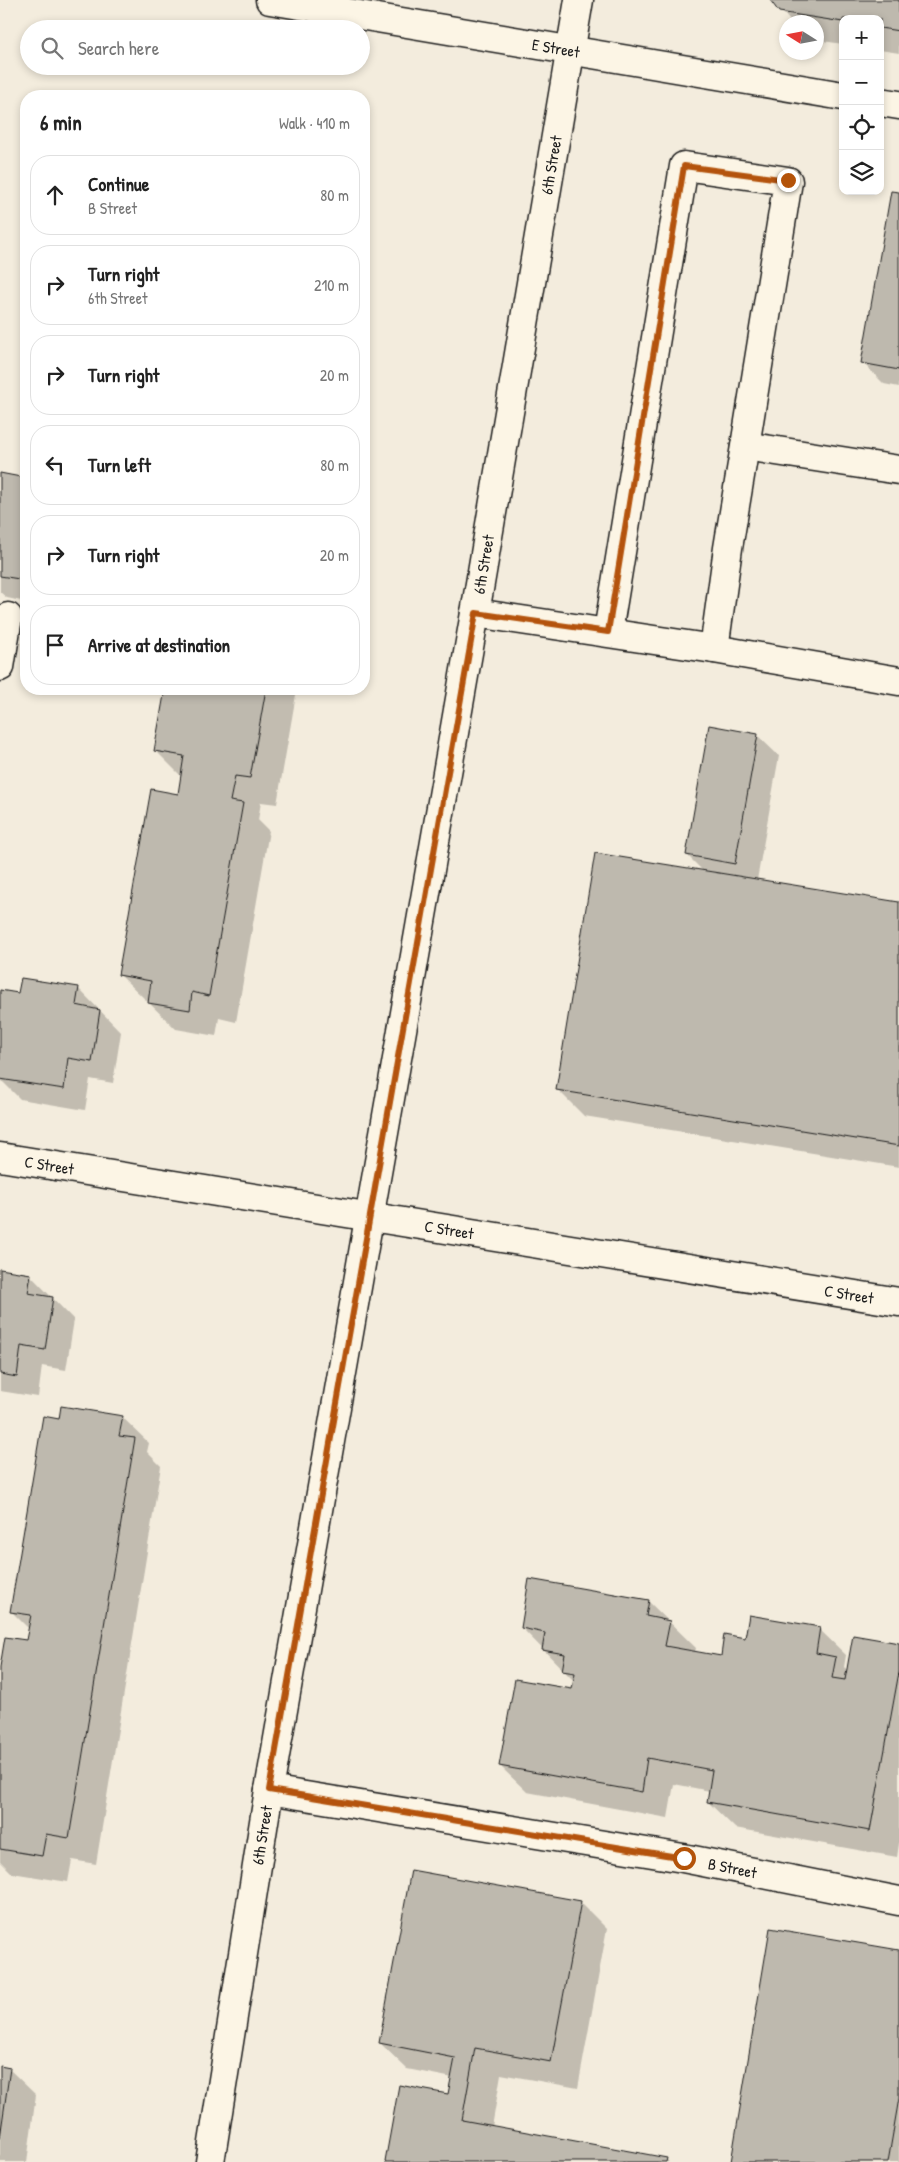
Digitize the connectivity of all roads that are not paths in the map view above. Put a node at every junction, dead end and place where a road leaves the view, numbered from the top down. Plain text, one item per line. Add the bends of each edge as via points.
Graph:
1 (579, 0) edge
2 (283, 1) edge
3 (571, 51) junction
4 (839, 95) edge
5 (884, 103) edge
6 (899, 105) edge
7 (745, 446) junction
8 (899, 470) edge
9 (476, 613) junction
10 (8, 617) dead end
11 (608, 632) junction
12 (714, 649) junction
13 (0, 667) edge
14 (899, 681) edge
15 (0, 1157) edge
16 (370, 1217) junction
17 (899, 1302) edge
18 (269, 1790) junction
19 (899, 1901) edge
20 (210, 2162) edge

1 - 3 street, 6th Street
2 - 3 street, E Street
3 - 4 street, E Street
3 - 9 street, 6th Street
5 - 6 street
7 - 8 street
7 - 11 street via 788,180 684,166
7 - 12 street
9 - 11 street
9 - 16 street, 6th Street
10 - 13 street
11 - 12 street
12 - 14 street
15 - 16 street, C Street
16 - 17 street, C Street
16 - 18 street, 6th Street
18 - 19 street, B Street via 684,1858
18 - 20 street, 6th Street

